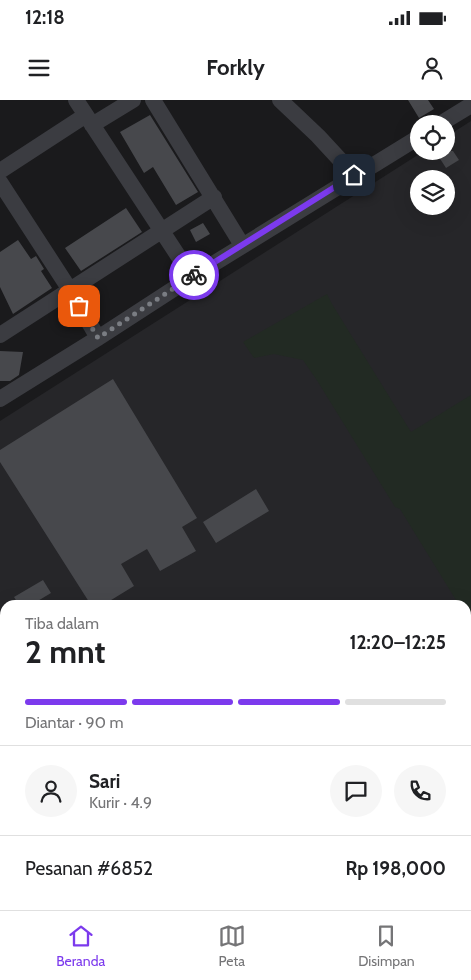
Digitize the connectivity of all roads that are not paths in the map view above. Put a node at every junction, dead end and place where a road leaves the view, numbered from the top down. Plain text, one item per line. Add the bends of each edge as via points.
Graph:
1 (76, 100) edge
2 (133, 100) edge
3 (153, 100) edge
4 (280, 100) edge
5 (461, 106) edge
6 (450, 115) edge
7 (89, 120) junction
8 (410, 142) edge
9 (0, 170) edge
10 (354, 175) junction
11 (0, 182) edge
12 (214, 197) junction
13 (161, 231) junction
14 (242, 245) junction
15 (192, 277) junction
16 (70, 290) junction
17 (0, 335) edge
18 (98, 338) junction
19 (0, 399) edge

1 - 7 lane
2 - 7 lane
3 - 12 lane
4 - 10 lane
5 - 6 lane
7 - 9 lane
7 - 13 lane
8 - 10 lane
10 - 14 lane
11 - 16 lane
12 - 13 lane
12 - 14 lane
13 - 15 lane
13 - 16 lane
14 - 15 lane
15 - 18 lane
16 - 17 lane
16 - 18 lane
18 - 19 lane

